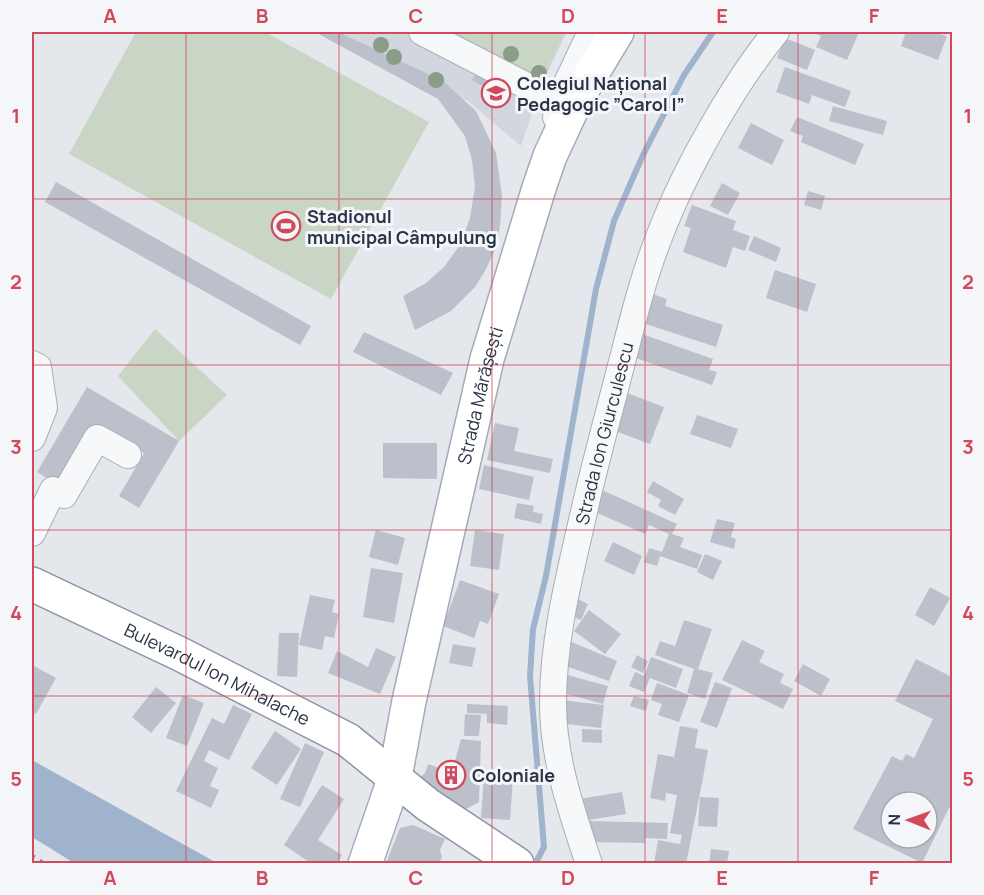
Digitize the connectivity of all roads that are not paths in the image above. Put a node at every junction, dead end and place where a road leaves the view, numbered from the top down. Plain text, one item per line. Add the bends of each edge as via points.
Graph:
1 (422, 32) edge
2 (591, 32) edge
3 (616, 32) edge
4 (776, 32) edge
5 (558, 102) junction
6 (550, 156) junction
7 (32, 364) edge
8 (32, 438) edge
9 (128, 455) dead end
10 (32, 533) edge
11 (32, 584) edge
12 (395, 777) junction
13 (366, 862) edge
14 (516, 863) edge
15 (589, 864) edge

1 - 5 street
2 - 5 street
3 - 6 main road, Strada Mărășești via 576,100
4 - 15 street, Strada Ion Giurculescu via 710,135 660,232 598,454 560,616 554,697 556,738 561,772
5 - 6 street
6 - 12 main road, Strada Mărășești via 488,359
7 - 8 street via 38,367 44,408
9 - 10 street via 97,438 64,495 53,490
11 - 12 main road, Bulevardul Ion Mihalache via 348,740
12 - 13 main road, Strada Mărășești
12 - 14 main road, Bulevardul Ion Mihalache via 428,805

